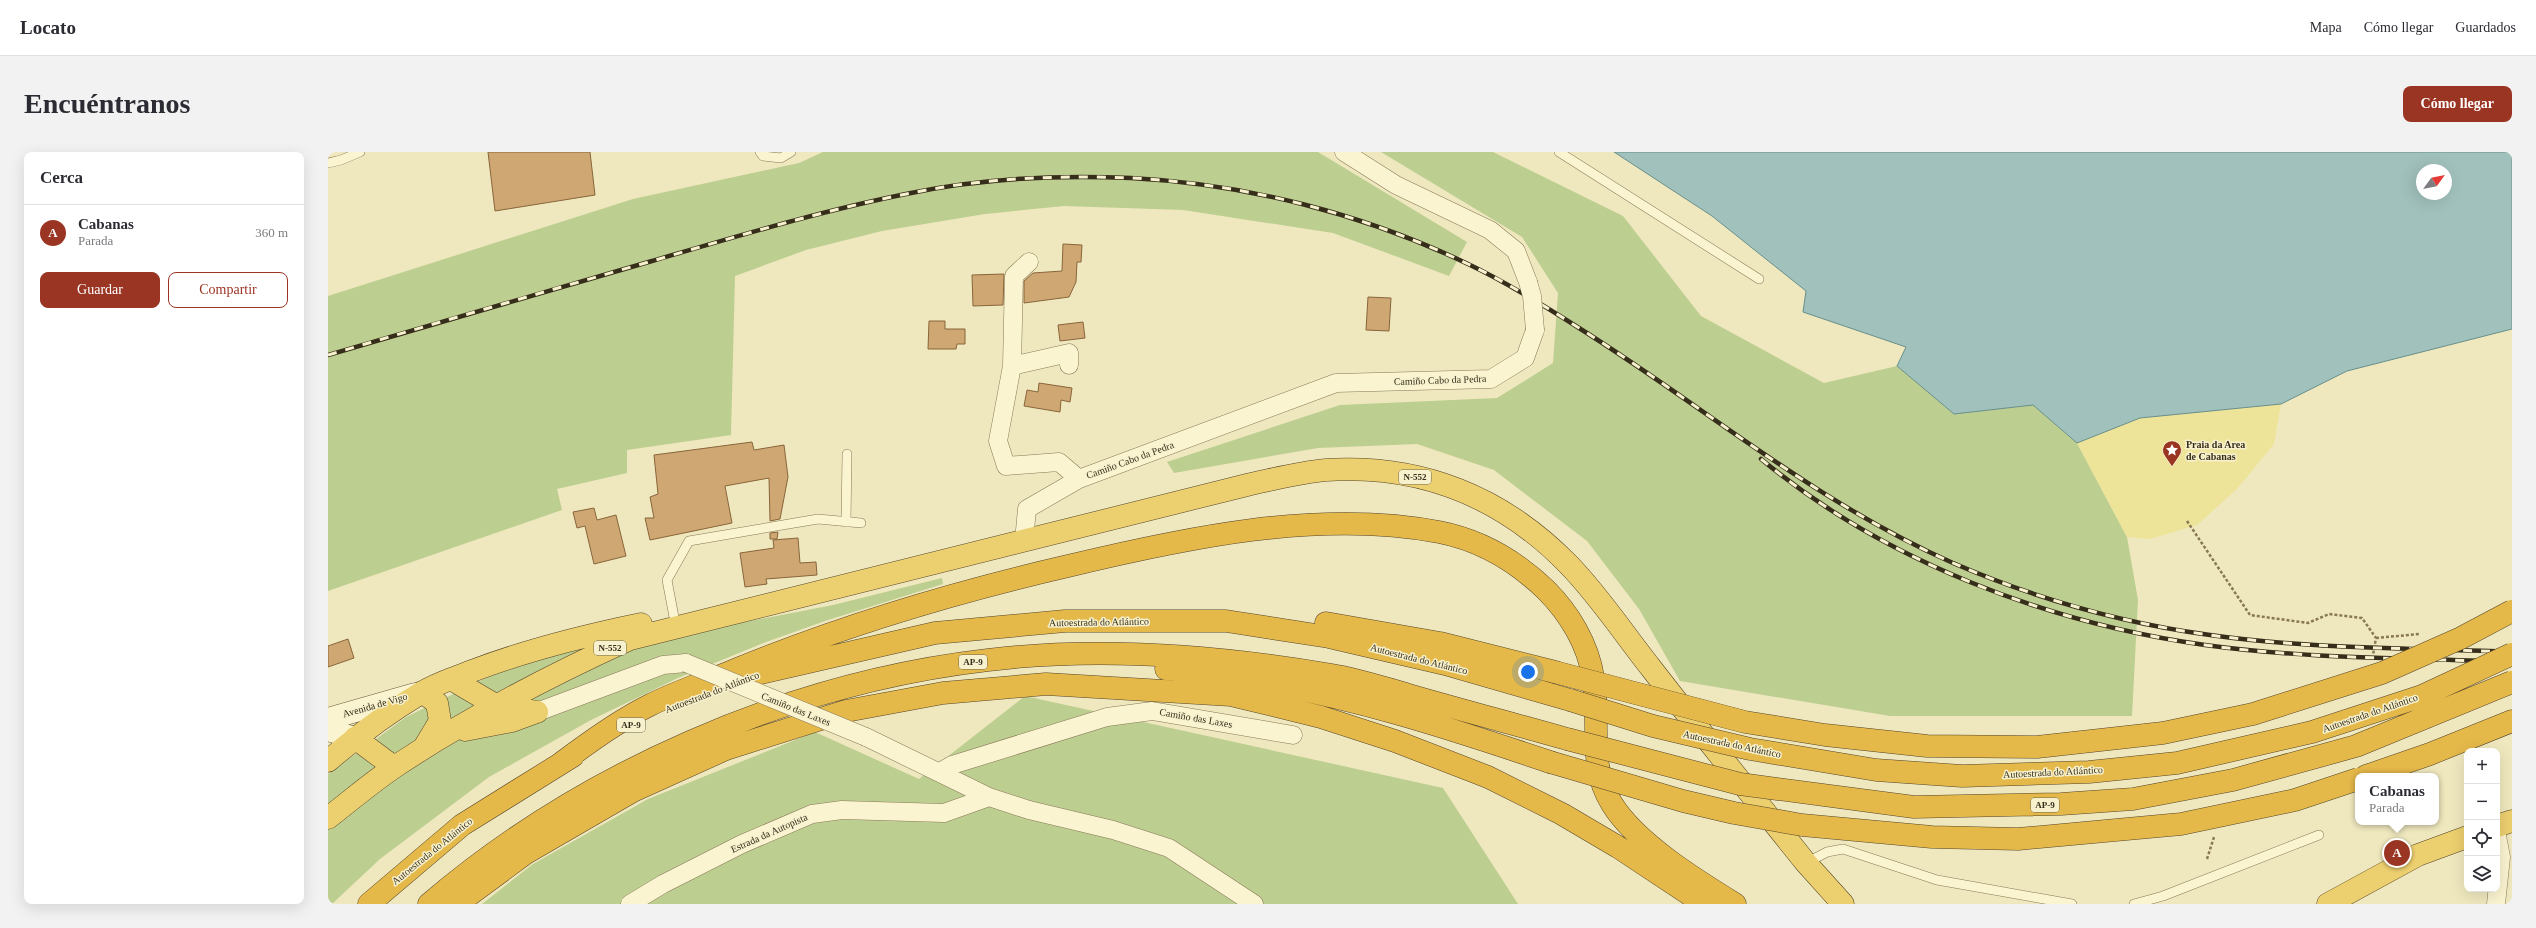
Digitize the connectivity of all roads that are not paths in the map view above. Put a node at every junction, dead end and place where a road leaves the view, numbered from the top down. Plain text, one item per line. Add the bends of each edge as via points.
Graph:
1 (360, 152) edge
2 (760, 152) edge
3 (791, 152) edge
4 (1344, 152) edge
5 (1559, 152) edge
6 (328, 163) edge
7 (1029, 262) dead end
8 (1759, 279) dead end
9 (1070, 365) dead end
10 (1012, 366) junction
11 (847, 454) dead end
12 (1079, 479) junction
13 (846, 522) junction
14 (861, 523) dead end
15 (1024, 541) junction
16 (813, 592) junction
17 (2512, 611) edge
18 (674, 617) junction
19 (936, 633) junction
20 (2512, 654) edge
21 (451, 679) junction
22 (2512, 682) edge
23 (853, 685) junction
24 (422, 692) junction
25 (497, 706) junction
26 (537, 712) junction
27 (328, 719) edge
28 (2512, 721) edge
29 (328, 730) edge
30 (450, 733) junction
31 (1293, 735) dead end
32 (355, 738) junction
33 (423, 749) junction
34 (328, 761) edge
35 (560, 764) junction
36 (394, 767) junction
37 (940, 772) junction
38 (2375, 773) edge
39 (2355, 780) edge
40 (989, 797) junction
41 (328, 818) edge
42 (2512, 821) edge
43 (2319, 835) dead end
44 (2501, 836) edge
45 (2464, 838) edge
46 (2464, 839) edge
47 (1806, 863) junction
48 (369, 904) edge
49 (429, 904) edge
50 (457, 904) edge
51 (630, 904) edge
52 (1254, 904) edge
53 (1704, 904) edge
54 (1735, 904) edge
55 (1843, 904) edge
56 (2072, 904) edge
57 (2134, 904) edge
58 (2328, 904) edge
59 (2356, 904) edge
60 (2496, 904) edge

1 - 6 lane
2 - 3 lane via 762,156 781,158
4 - 12 street, Camiño Cabo da Pedra, bridge via 1396,185 1490,230 1516,252 1532,296 1535,330 1525,358 1492,379 1336,383
5 - 8 lane
7 - 10 street, Camiño Cabo da Pedra via 1014,276
9 - 10 street via 1069,353
10 - 12 street, Camiño Cabo da Pedra via 998,441 1006,466 1059,462
11 - 13 lane
12 - 15 street, Camiño Cabo da Pedra via 1027,509
13 - 14 lane
13 - 18 lane via 818,519 689,541 667,580
15 - 16 highway, N-552
15 - 47 highway, N-552 via 1250,484 1325,470 1399,474 1461,490 1506,512 1530,529 1570,566
16 - 18 highway, N-552
16 - 25 highway, N-552 via 630,639 542,679
17 - 19 highway, bridge via 2461,638 2382,673 2253,714 2163,733 2037,747 1927,746 1826,735 1744,722 1440,643 1278,616 1168,607 1086,606 1002,612
18 - 21 highway, N-552 via 592,634 509,657
19 - 20 highway, Autoestrada do Atlántico / AP-9, bridge via 1065,621 1226,621 1329,637 1445,664 1653,726 1750,749 1876,770 1962,776 2089,772 2178,763 2312,732 2422,696
19 - 35 highway, Autoestrada do Atlántico / AP-9 via 751,675 648,716
21 - 24 highway, N-552
21 - 25 highway
22 - 23 highway, AP-9, bridge via 2356,746 2233,780 2133,798 2061,804 1914,807 1740,784 1336,675 1200,656 1066,655 990,659
23 - 39 highway, bridge via 909,685 1014,669 1083,665 1185,670 1278,684 1345,699 1430,722 1550,762 1683,801 1734,813 1802,825 1932,837 2018,839 2181,824 2295,800
23 - 49 highway, AP-9 via 744,720 628,771 503,845
24 - 27 main road, Avenida de Vigo
24 - 32 highway, N-552
24 - 33 highway via 437,703 440,721
25 - 26 highway
25 - 30 highway, N-552
26 - 30 highway via 512,721
26 - 37 street, Camiño das Laxes, bridge via 663,665 686,663 866,737
28 - 38 highway
29 - 32 main road, Avenida de Vigo
30 - 33 highway, N-552
31 - 37 street, Camiño das Laxes via 1152,711 1107,717 1046,734 952,765
32 - 34 highway, N-552
32 - 36 highway
33 - 36 highway, N-552
35 - 48 highway, Autoestrada do Atlántico / AP-9 via 462,825
35 - 54 highway via 598,734 652,704 797,644 877,616 993,583 1143,548 1222,534 1311,525 1381,525 1412,528 1443,532 1486,547 1525,572 1561,607 1582,641 1594,678 1597,767 1612,804 1643,840
36 - 41 highway, N-552
37 - 40 street, Camiño das Laxes
40 - 51 street, Estrada da Autopista via 944,813 842,810 812,814 736,847
40 - 52 street, Camiño das Laxes via 1029,810 1113,830 1169,848
42 - 44 highway
43 - 57 lane via 2164,896
44 - 60 street
45 - 58 highway via 2418,856
46 - 59 highway
47 - 55 highway, N-552
47 - 56 lane via 1827,852 1843,849 1937,880
50 - 53 highway via 526,853 633,791 726,749 846,711 943,693 1046,684 1231,695 1321,717 1395,741 1488,777 1562,814 1618,847

